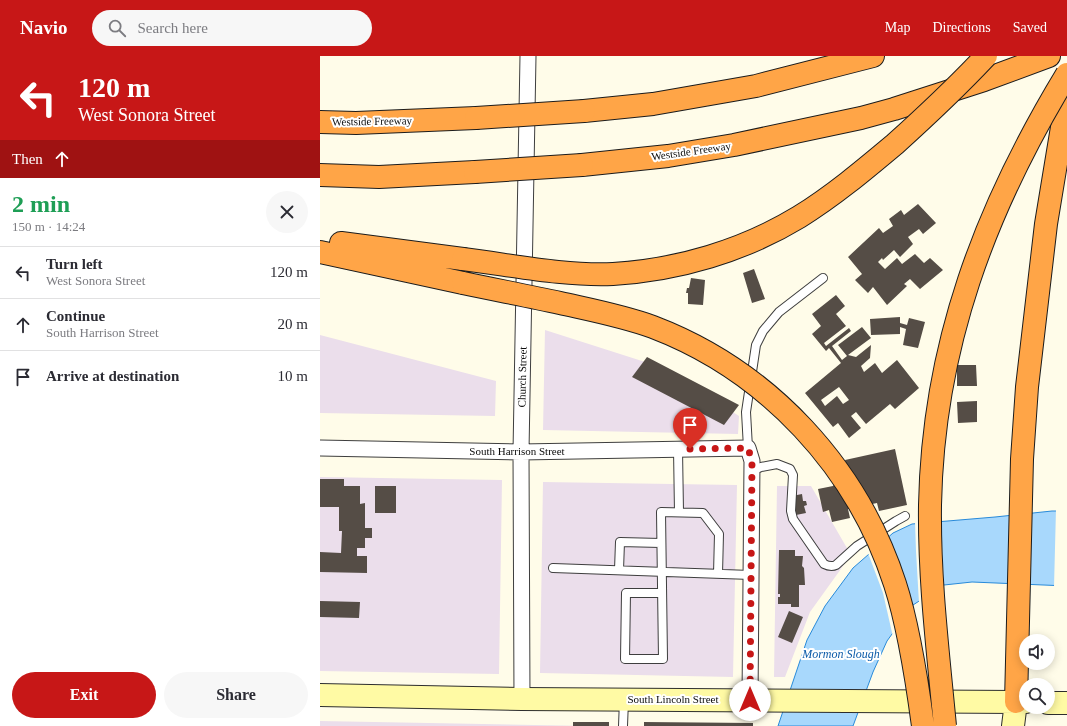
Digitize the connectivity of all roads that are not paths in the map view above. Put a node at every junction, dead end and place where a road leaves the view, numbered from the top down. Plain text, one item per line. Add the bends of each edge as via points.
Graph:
1 (528, 56) edge
2 (873, 56) edge
3 (986, 56) edge
4 (1049, 56) edge
5 (1067, 74) edge
6 (1067, 98) edge
7 (320, 122) edge
8 (320, 175) edge
9 (320, 241) edge
10 (320, 252) edge
11 (823, 278) dead end
12 (320, 448) edge
13 (748, 448) junction
14 (678, 449) junction
15 (521, 452) junction
16 (752, 471) junction
17 (679, 512) junction
18 (906, 516) dead end
19 (661, 543) junction
20 (553, 568) dead end
21 (619, 570) junction
22 (662, 572) junction
23 (718, 574) junction
24 (751, 575) junction
25 (662, 593) junction
26 (1021, 678) edge
27 (320, 696) edge
28 (522, 699) junction
29 (624, 699) junction
30 (750, 700) junction
31 (1019, 702) edge
32 (1055, 703) edge
33 (1067, 703) edge
34 (1019, 708) edge
35 (623, 726) edge
36 (923, 726) edge
37 (945, 726) edge
38 (1013, 726) edge

1 - 15 street, Church Street
2 - 7 highway, Westside Freeway, bridge via 756,86 653,104 476,118
3 - 9 highway, bridge via 917,124 848,182 800,217 733,249 682,264 612,274 562,272
4 - 8 highway, Westside Freeway, bridge via 984,80 861,118 668,156 475,172 379,177
5 - 37 highway, bridge via 1026,144 987,228 962,302 942,383 932,455 930,546
6 - 26 highway via 1046,224 1024,425 1020,508
10 - 36 highway, bridge via 626,318 679,338 728,365 752,382 794,418 818,444 848,484 862,508 896,585 913,663
11 - 13 lane via 779,312 756,346 746,412
12 - 15 street, South Harrison Street
13 - 14 street, South Harrison Street
13 - 16 street
14 - 15 street, South Harrison Street
14 - 17 lane
15 - 28 street, Church Street
16 - 18 lane via 777,464 790,469 793,478 790,512 826,565 836,565 857,546
16 - 24 street
17 - 19 lane via 661,512
17 - 23 lane via 703,513 719,534
19 - 21 lane via 620,542
19 - 22 lane
20 - 21 lane
21 - 22 lane
22 - 23 lane
22 - 25 lane
23 - 24 lane
24 - 30 street
25 - 25 lane via 663,659 625,659 626,593
27 - 28 street, South Lincoln Street
28 - 29 street, South Lincoln Street
29 - 30 street, South Lincoln Street
29 - 35 lane
30 - 31 street, South Lincoln Street
32 - 33 street
34 - 38 street

